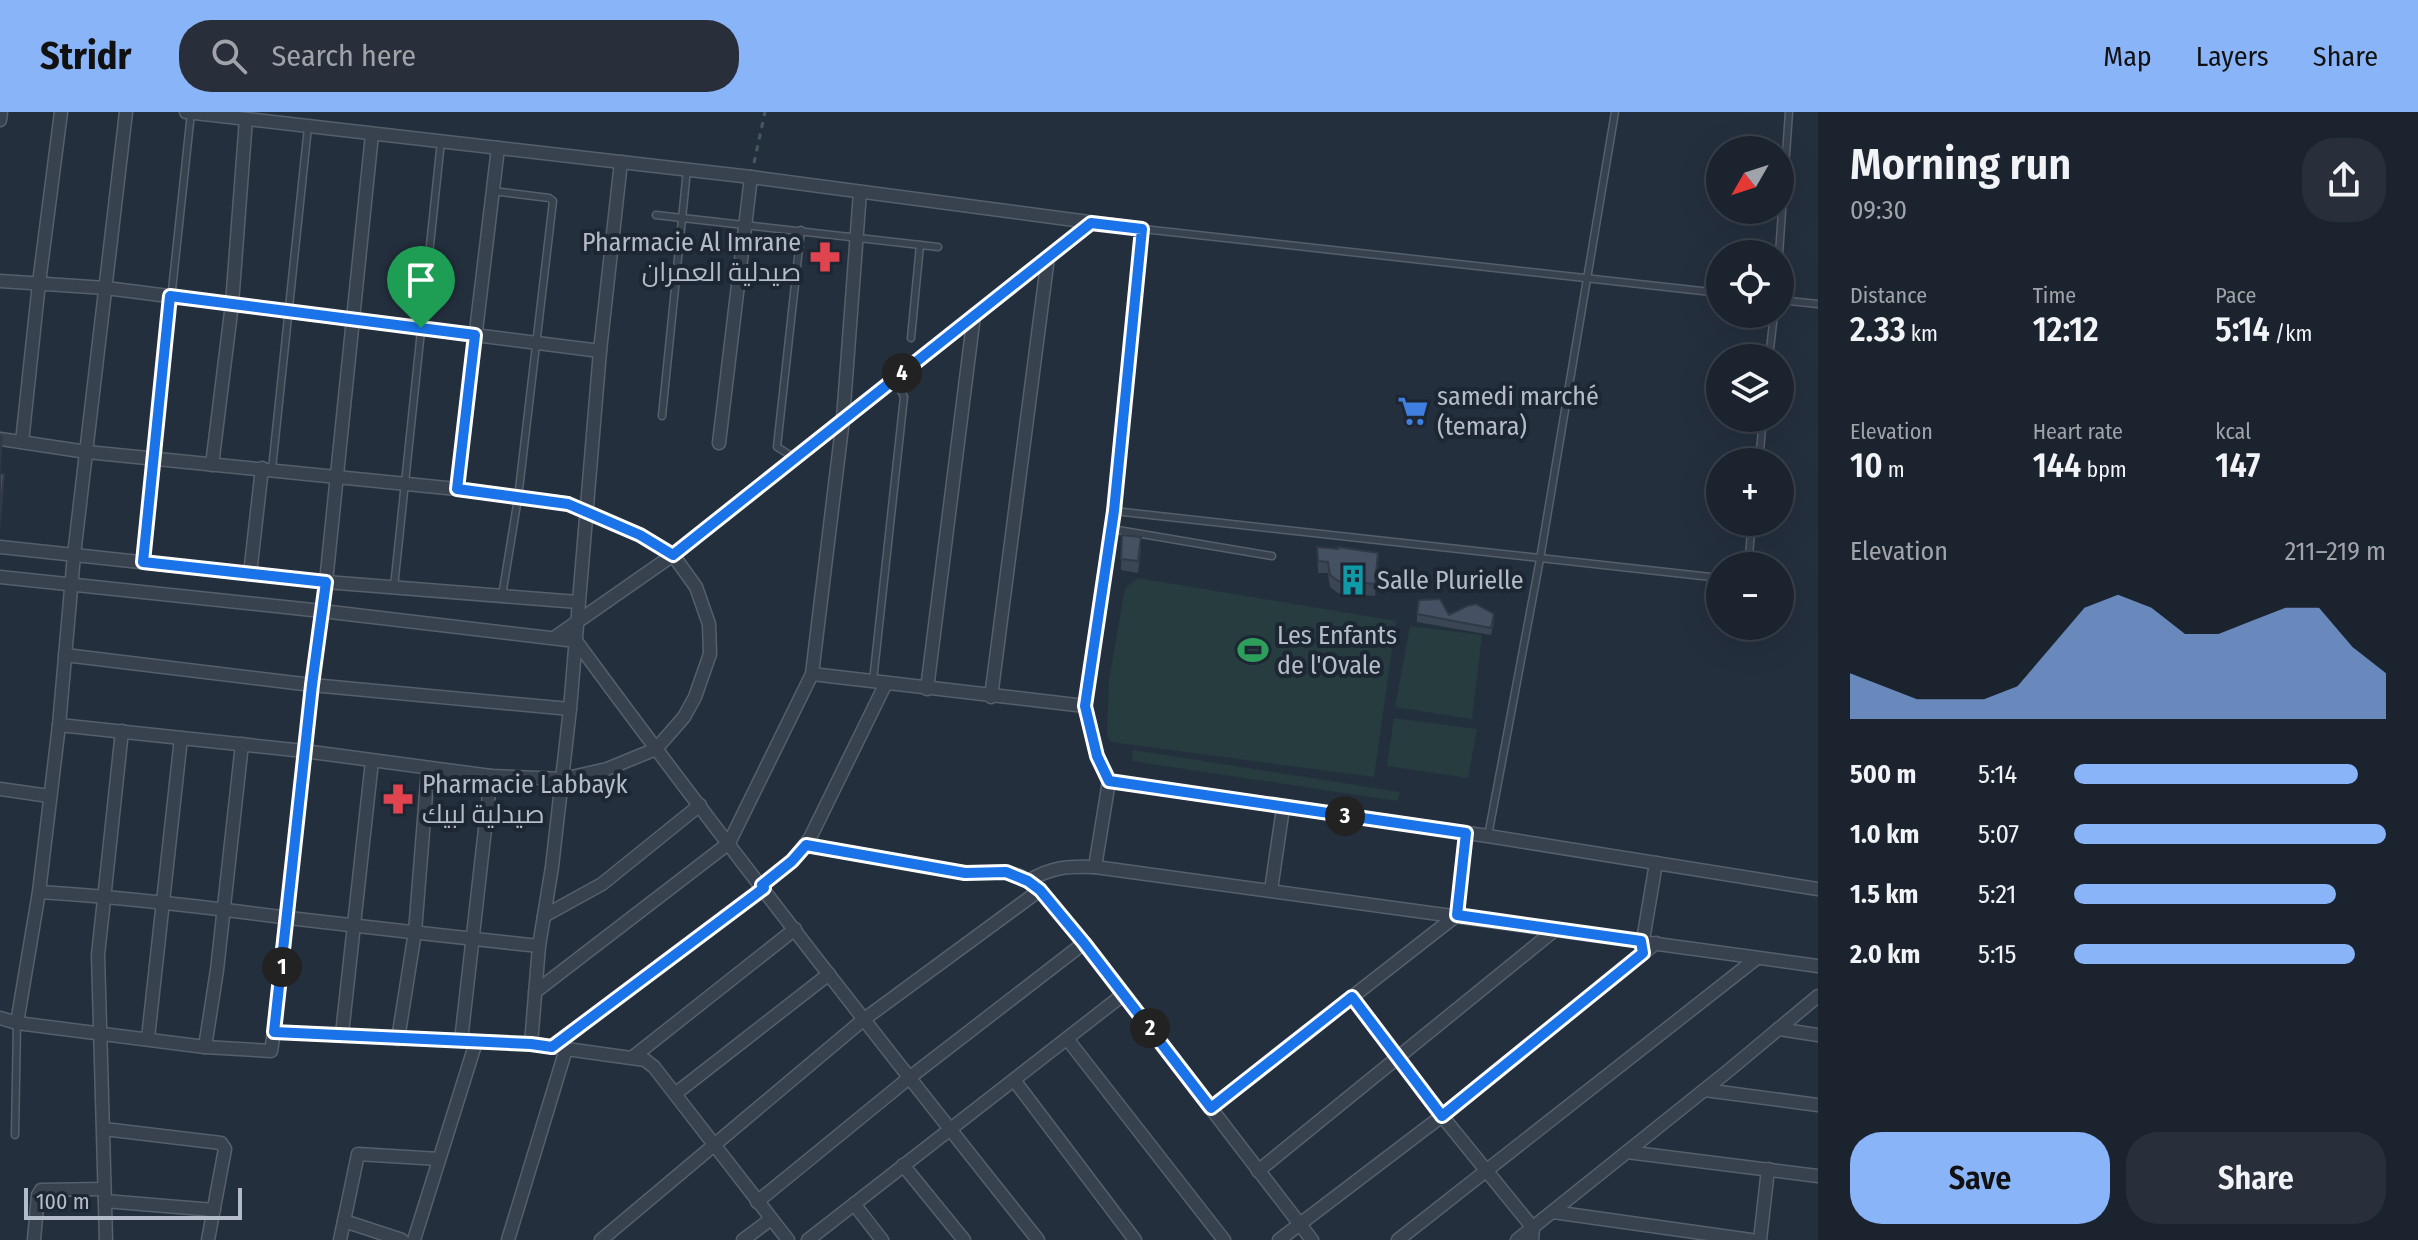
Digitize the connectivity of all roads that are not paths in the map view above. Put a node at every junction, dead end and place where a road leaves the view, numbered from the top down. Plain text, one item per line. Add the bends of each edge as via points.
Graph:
1 (1, 112) edge
2 (61, 112) edge
3 (126, 112) edge
4 (188, 112) edge
5 (1615, 112) edge
6 (1789, 112) edge
7 (246, 119) junction
8 (0, 120) edge
9 (309, 126) junction
10 (372, 134) junction
11 (441, 141) junction
12 (498, 148) junction
13 (621, 162) junction
14 (687, 170) junction
15 (751, 177) junction
16 (493, 191) junction
17 (860, 192) junction
18 (656, 215) dead end
19 (683, 217) junction
20 (745, 223) junction
21 (1091, 223) junction
22 (1142, 229) junction
23 (801, 230) junction
24 (855, 236) junction
25 (1780, 240) edge
26 (920, 245) junction
27 (938, 247) dead end
28 (1048, 257) junction
29 (1587, 278) junction
30 (0, 281) edge
31 (39, 283) junction
32 (106, 288) junction
33 (1706, 291) edge
34 (170, 296) junction
35 (1794, 301) edge
36 (232, 304) junction
37 (1818, 304) edge
38 (290, 311) junction
39 (974, 315) junction
40 (352, 320) junction
41 (421, 328) junction
42 (475, 335) junction
43 (911, 338) dead end
44 (538, 343) junction
45 (600, 351) junction
46 (895, 378) junction
47 (662, 416) dead end
48 (843, 419) junction
49 (0, 439) edge
50 (22, 442) junction
51 (719, 443) dead end
52 (87, 452) junction
53 (154, 458) junction
54 (795, 458) junction
55 (212, 465) junction
56 (267, 469) junction
57 (338, 478) junction
58 (404, 485) junction
59 (457, 489) junction
60 (518, 498) junction
61 (1114, 511) junction
62 (586, 514) junction
63 (1112, 529) junction
64 (0, 547) edge
65 (74, 555) junction
66 (673, 555) junction
67 (1272, 556) dead end
68 (1540, 559) junction
69 (143, 562) junction
70 (250, 574) junction
71 (0, 577) edge
72 (1706, 577) edge
73 (326, 582) junction
74 (71, 585) junction
75 (394, 588) junction
76 (502, 596) junction
77 (578, 602) junction
78 (322, 611) junction
79 (577, 624) junction
80 (554, 638) junction
81 (576, 641) junction
82 (65, 655) junction
83 (812, 674) junction
84 (879, 682) junction
85 (312, 685) junction
86 (927, 689) junction
87 (991, 697) junction
88 (1085, 706) junction
89 (570, 709) junction
90 (59, 725) junction
91 (122, 731) junction
92 (181, 738) junction
93 (242, 744) junction
94 (656, 749) junction
95 (304, 751) junction
96 (372, 761) junction
97 (428, 769) junction
98 (491, 776) junction
99 (563, 779) junction
100 (1109, 781) junction
101 (0, 789) edge
102 (49, 796) junction
103 (700, 805) junction
104 (1283, 808) junction
105 (1466, 833) junction
106 (1488, 836) junction
107 (729, 843) junction
108 (806, 845) junction
109 (1656, 863) junction
110 (1095, 867) junction
111 (1028, 881) junction
112 (763, 886) junction
113 (1818, 889) edge
114 (1040, 890) junction
115 (1271, 890) junction
116 (39, 892) junction
117 (105, 896) junction
118 (164, 903) junction
119 (224, 908) junction
120 (1457, 915) junction
121 (544, 916) junction
122 (287, 918) junction
123 (356, 925) junction
124 (795, 929) junction
125 (1556, 929) junction
126 (415, 932) junction
127 (473, 938) junction
128 (1084, 943) junction
129 (539, 946) junction
130 (1642, 947) junction
131 (1757, 958) junction
132 (1818, 966) edge
133 (829, 974) junction
134 (535, 992) junction
135 (1124, 994) junction
136 (1818, 996) edge
137 (1352, 997) junction
138 (0, 1018) edge
139 (863, 1020) junction
140 (17, 1023) junction
141 (1778, 1029) junction
142 (274, 1032) junction
143 (102, 1034) junction
144 (342, 1034) junction
145 (1818, 1035) edge
146 (148, 1038) junction
147 (398, 1039) junction
148 (1068, 1040) junction
149 (461, 1041) junction
150 (476, 1042) junction
151 (531, 1044) junction
152 (205, 1047) junction
153 (552, 1047) junction
154 (566, 1049) junction
155 (633, 1057) junction
156 (1399, 1057) junction
157 (909, 1078) junction
158 (1014, 1080) junction
159 (1705, 1090) junction
160 (675, 1094) junction
161 (1818, 1105) edge
162 (1211, 1108) junction
163 (1442, 1116) junction
164 (104, 1129) junction
165 (949, 1129) junction
166 (15, 1135) dead end
167 (713, 1146) junction
168 (1627, 1152) junction
169 (439, 1159) junction
170 (903, 1165) junction
171 (1768, 1169) junction
172 (1487, 1170) junction
173 (1258, 1171) junction
174 (1818, 1176) edge
175 (104, 1195) junction
176 (757, 1202) junction
177 (854, 1204) junction
178 (214, 1210) junction
179 (1553, 1212) junction
180 (771, 1219) junction
181 (344, 1221) junction
182 (1300, 1225) junction
183 (1533, 1234) edge
184 (34, 1240) edge
185 (106, 1240) edge
186 (208, 1240) edge
187 (340, 1240) edge
188 (402, 1240) edge
189 (414, 1240) edge
190 (508, 1240) edge
191 (601, 1240) edge
192 (743, 1240) edge
193 (788, 1240) edge
194 (808, 1240) edge
195 (882, 1240) edge
196 (964, 1240) edge
197 (1038, 1240) edge
198 (1135, 1240) edge
199 (1224, 1240) edge
200 (1279, 1240) edge
201 (1312, 1240) edge
202 (1398, 1240) edge
203 (1517, 1240) edge
204 (1751, 1240) edge
205 (1760, 1240) edge

1 - 8 street
2 - 31 street
3 - 32 street
4 - 7 street
4 - 34 lane
5 - 29 lane
6 - 25 lane
7 - 9 street
7 - 36 street
9 - 10 street
9 - 38 lane
10 - 11 street
10 - 40 street
11 - 12 street
11 - 41 lane
12 - 13 street
12 - 16 street
13 - 14 street
13 - 45 street
14 - 15 street
14 - 19 lane
15 - 17 street
15 - 20 street
16 - 42 street
16 - 44 lane via 553,201
17 - 21 street
17 - 24 street
18 - 19 lane
19 - 20 lane
19 - 47 lane
20 - 23 lane
20 - 51 street
21 - 22 street
21 - 28 street
22 - 29 lane
22 - 61 street
23 - 24 lane
23 - 54 lane via 777,447
24 - 26 lane
24 - 48 street
26 - 27 lane
26 - 43 lane
28 - 39 street
28 - 87 street
29 - 33 lane
29 - 68 lane
30 - 31 street
31 - 32 street
31 - 50 street
32 - 34 street
32 - 52 street
34 - 36 street
34 - 53 lane
35 - 37 lane
36 - 38 street
36 - 55 street
38 - 40 street
38 - 56 lane
39 - 46 street
39 - 86 street
40 - 41 street
40 - 57 street
41 - 42 street
41 - 58 lane
42 - 44 street
42 - 59 street
44 - 45 street
44 - 60 lane
45 - 62 street
46 - 48 street
46 - 84 lane via 904,397
48 - 54 street
48 - 83 street
49 - 50 street
50 - 52 street
52 - 53 street
52 - 65 street
53 - 55 street
53 - 69 street
54 - 66 street
55 - 56 street
56 - 57 street
56 - 70 street
57 - 58 street
57 - 73 street
58 - 59 street
58 - 75 lane
59 - 60 street
60 - 62 street via 568,504
60 - 76 lane
61 - 63 street
61 - 68 lane
62 - 66 street via 640,535
62 - 77 street
63 - 67 lane
63 - 88 street
64 - 65 street
65 - 69 street
65 - 74 street
66 - 79 street
66 - 94 street via 705,609 710,654 684,717
68 - 72 lane
68 - 106 lane
69 - 70 street
70 - 73 street
71 - 74 street
73 - 75 street
73 - 78 street
74 - 78 street
74 - 82 street
75 - 76 street
76 - 77 street
77 - 79 street
78 - 80 street
78 - 85 street
79 - 80 street
79 - 81 street
80 - 81 street
81 - 89 street
81 - 94 street
82 - 85 street
82 - 90 street
83 - 84 street
83 - 107 street
84 - 86 street
84 - 108 street
85 - 89 street
85 - 95 street
86 - 87 street
87 - 88 street
88 - 100 street
89 - 99 street
90 - 91 street
90 - 102 street
91 - 92 street
91 - 117 street
92 - 93 street
92 - 118 street
93 - 95 street
93 - 119 street
94 - 99 street
94 - 103 street
95 - 96 street
95 - 122 street
96 - 97 street
96 - 123 street
97 - 98 street
97 - 126 street
98 - 99 street
98 - 127 street
99 - 121 street
100 - 104 street
100 - 110 street
101 - 102 street
102 - 116 street
103 - 107 street
103 - 121 street via 602,884
104 - 105 street
104 - 115 street
105 - 106 street
105 - 120 street
106 - 109 street
107 - 112 street
107 - 134 street
108 - 111 street via 965,873 1006,872
108 - 112 street
109 - 113 street
109 - 130 street
110 - 111 street via 1047,870
110 - 115 street
111 - 114 street
112 - 124 street
112 - 153 street
114 - 128 street
114 - 139 street
115 - 120 street
116 - 117 street
116 - 140 street
117 - 118 street
117 - 143 street via 98,955
118 - 119 street
118 - 146 street
119 - 122 street
119 - 152 street
120 - 125 street
120 - 137 street
121 - 129 street
122 - 123 street
122 - 142 street
123 - 126 street
123 - 144 street
124 - 133 street
124 - 155 street
125 - 130 street
125 - 156 street
126 - 127 street
126 - 147 street
127 - 129 street
127 - 149 street
128 - 135 street
128 - 157 street
129 - 134 street
130 - 131 street via 1656,943
130 - 163 street
131 - 132 street
131 - 172 street
133 - 139 street
133 - 160 street
134 - 151 street
135 - 148 street
135 - 162 street
136 - 141 street
137 - 156 street
137 - 162 street
138 - 140 street
139 - 157 street
139 - 167 street
140 - 143 street
140 - 166 lane
141 - 145 street
141 - 159 street
142 - 144 street
142 - 152 street via 271,1051
143 - 146 street
143 - 164 street
144 - 147 street
146 - 152 street
147 - 149 street
148 - 158 street
148 - 199 street
149 - 150 street
150 - 151 street
150 - 169 street
151 - 153 street
153 - 154 street
154 - 155 street
154 - 190 street
155 - 160 street via 654,1067
156 - 163 street
156 - 173 street
157 - 165 street
157 - 176 street
158 - 165 street
158 - 198 street
159 - 161 street
159 - 168 street
160 - 167 street
162 - 173 street
163 - 172 street
163 - 182 street
164 - 175 street
164 - 178 street via 221,1143 225,1149
165 - 170 street
165 - 197 street
167 - 176 street
167 - 191 street
168 - 171 street
168 - 179 street
169 - 181 street via 358,1154
169 - 189 street
170 - 177 street
170 - 196 street
171 - 174 street
171 - 205 street
172 - 183 street
172 - 202 street
173 - 182 street
175 - 178 street
175 - 184 street via 41,1190
175 - 185 street
176 - 180 street
177 - 194 street
177 - 195 street
178 - 186 street
179 - 183 street
179 - 204 street
180 - 192 street
180 - 193 street
181 - 187 street
181 - 188 street
182 - 200 street
182 - 201 street
183 - 203 street

